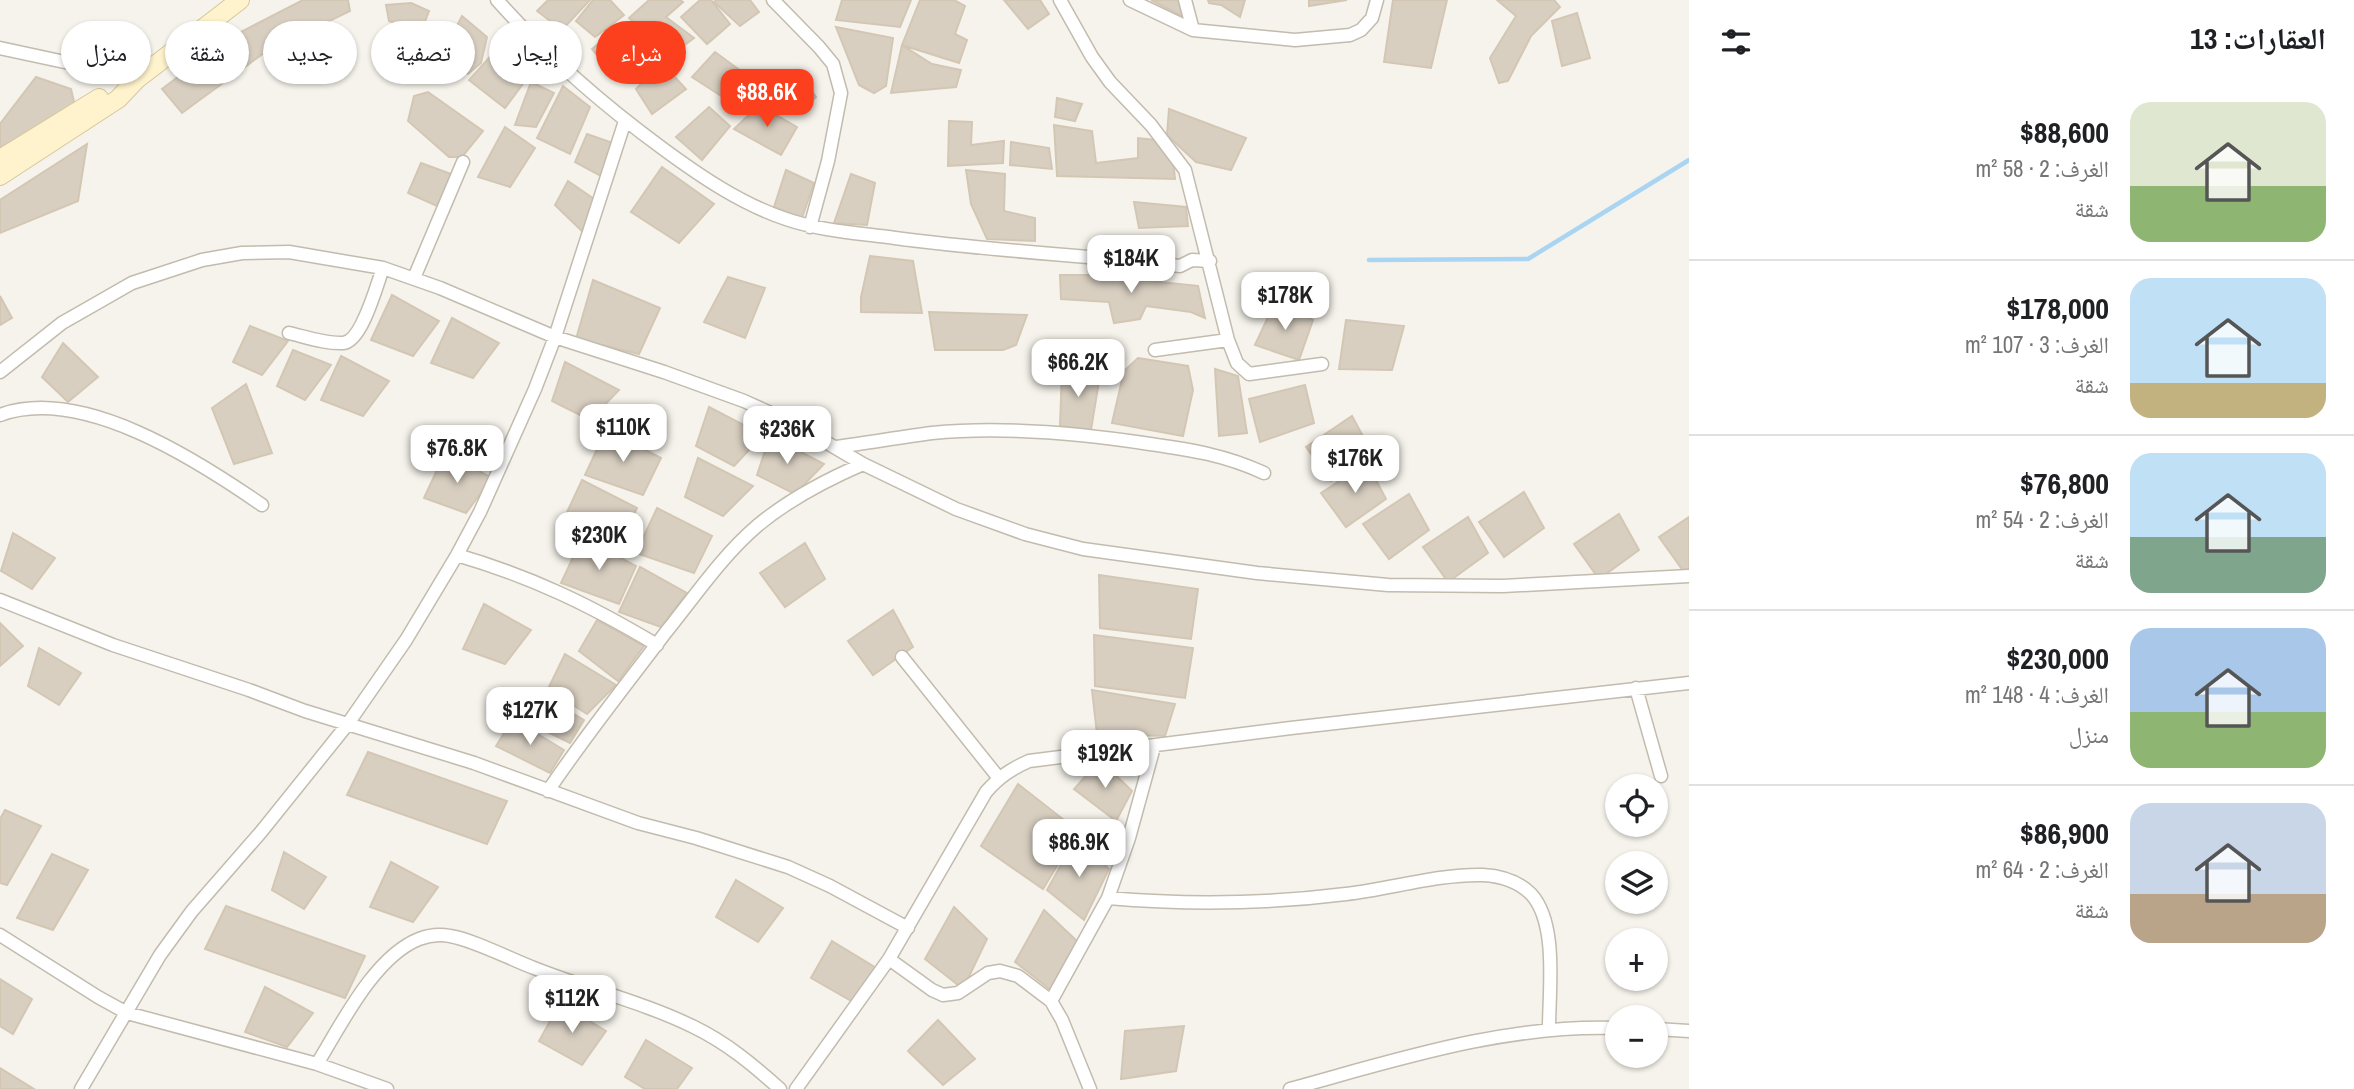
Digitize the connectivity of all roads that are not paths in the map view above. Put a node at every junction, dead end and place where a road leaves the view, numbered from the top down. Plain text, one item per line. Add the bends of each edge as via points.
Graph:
1 (240, 0) edge
2 (497, 0) edge
3 (772, 0) edge
4 (1060, 0) edge
5 (1130, 0) edge
6 (1185, 0) edge
7 (1377, 0) edge
8 (1193, 30) junction
9 (0, 48) edge
10 (61, 61) edge
11 (151, 68) edge
12 (125, 84) edge
13 (132, 84) edge
14 (625, 121) junction
15 (0, 159) edge
16 (463, 162) dead end
17 (0, 176) edge
18 (810, 226) junction
19 (1210, 261) junction
20 (383, 268) junction
21 (414, 278) junction
22 (289, 333) dead end
23 (555, 337) junction
24 (1228, 340) junction
25 (1155, 350) dead end
26 (1322, 364) dead end
27 (0, 372) edge
28 (0, 415) edge
29 (836, 447) junction
30 (863, 464) junction
31 (1264, 473) dead end
32 (262, 505) dead end
33 (457, 555) junction
34 (1689, 576) edge
35 (0, 600) edge
36 (657, 645) junction
37 (902, 657) dead end
38 (1689, 683) edge
39 (1636, 688) junction
40 (347, 725) junction
41 (1154, 747) junction
42 (1660, 774) edge
43 (998, 777) junction
44 (548, 791) junction
45 (1108, 898) junction
46 (908, 928) junction
47 (0, 936) edge
48 (889, 959) junction
49 (1051, 1001) junction
50 (127, 1013) junction
51 (1549, 1028) junction
52 (1605, 1028) edge
53 (1668, 1030) edge
54 (1689, 1031) edge
55 (317, 1064) junction
56 (81, 1089) edge
57 (387, 1089) edge
58 (780, 1089) edge
59 (796, 1089) edge
60 (1090, 1089) edge
61 (1290, 1089) edge

1 - 11 street
2 - 14 street via 559,64
3 - 18 street via 833,64 841,93
4 - 19 street via 1110,82 1185,170
5 - 8 street
6 - 8 street
7 - 8 street via 1372,18 1350,36 1295,40
9 - 10 street
12 - 15 street
13 - 17 street via 118,99
14 - 18 street via 754,206
14 - 23 street
16 - 21 street
18 - 19 street via 1180,266 1192,260
19 - 24 street
20 - 21 street
20 - 22 street via 352,340 335,342
20 - 27 street via 289,252 202,260 132,283 62,323
21 - 23 street
23 - 29 street via 744,401
23 - 33 street
24 - 25 street
24 - 26 street via 1237,363 1249,374
28 - 32 street via 58,407 130,430 219,475
29 - 30 street
29 - 31 street via 932,433 1023,430 1206,452
30 - 34 street via 956,509 1025,534 1083,549 1168,561 1388,585 1503,586
30 - 36 street via 758,525
33 - 36 street via 550,587
33 - 40 street
35 - 40 street via 113,645
36 - 44 street
37 - 43 street
38 - 39 street
39 - 41 street
39 - 42 street
40 - 44 street via 474,763
40 - 50 street via 192,911
41 - 43 street via 1029,761
41 - 45 street
43 - 46 street via 965,825
44 - 46 street via 788,867
45 - 49 street
45 - 51 street via 1171,904 1266,903 1442,878 1503,878 1530,893 1546,920
46 - 48 street
47 - 50 street
48 - 49 street via 943,995 958,993 988,973 1000,971 1018,976
48 - 59 street
49 - 60 street
50 - 55 street
50 - 56 street
51 - 52 street
51 - 61 street via 1447,1048
53 - 54 street
55 - 57 street
55 - 58 street via 381,967 404,946 435,934 452,936 694,1027 733,1049

